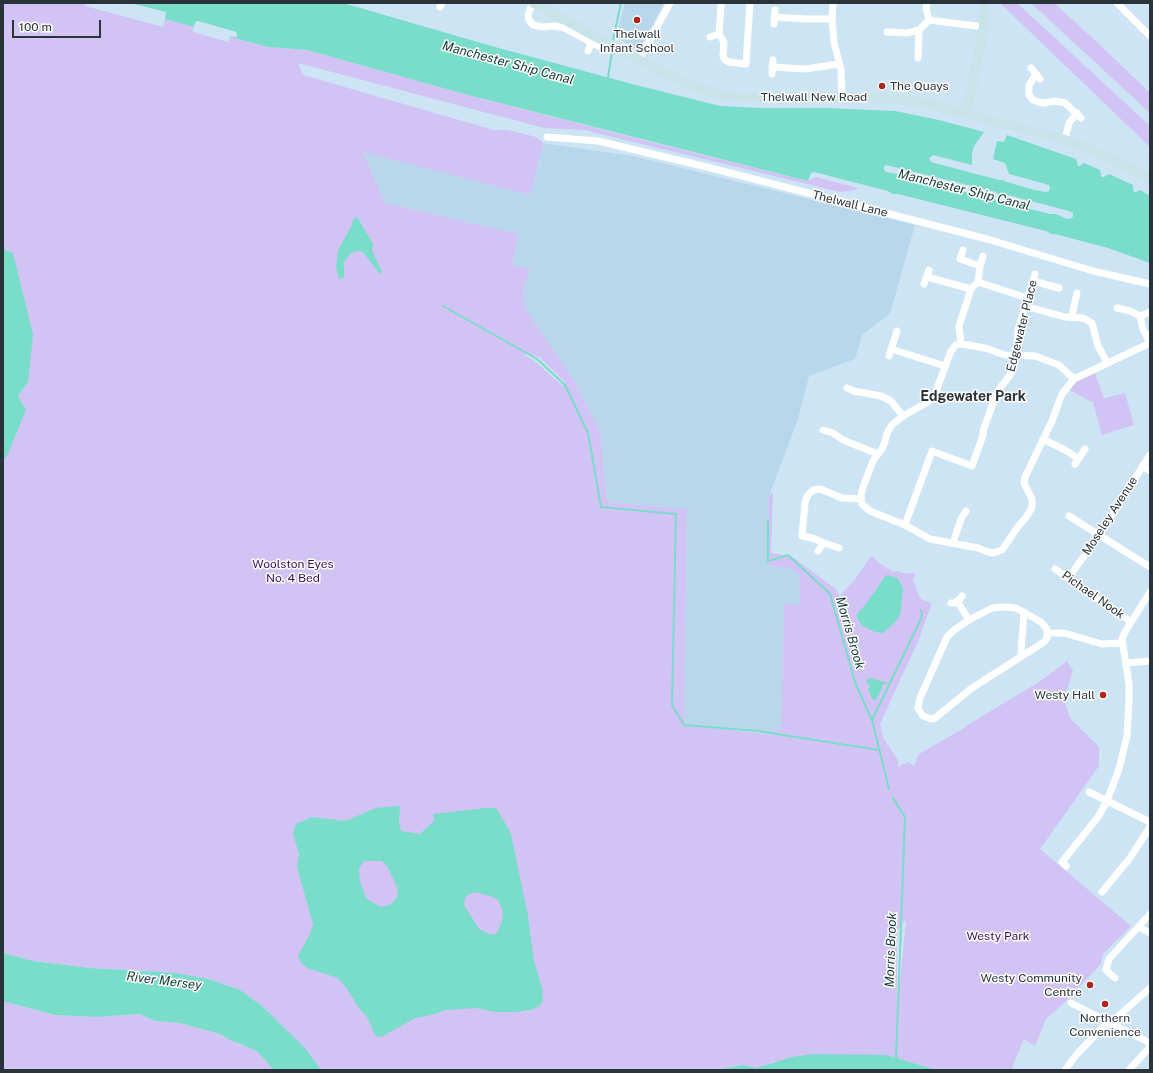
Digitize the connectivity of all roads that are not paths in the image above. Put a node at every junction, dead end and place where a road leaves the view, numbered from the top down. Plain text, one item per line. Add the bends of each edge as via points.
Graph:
1 (670, 3) edge
2 (750, 3) edge
3 (833, 3) edge
4 (927, 3) edge
5 (984, 3) edge
6 (1117, 3) edge
7 (535, 4) edge
8 (721, 5) dead end
9 (775, 17) dead end
10 (832, 19) junction
11 (929, 20) junction
12 (984, 27) junction
13 (919, 30) junction
14 (887, 32) dead end
15 (719, 34) junction
16 (1150, 36) edge
17 (710, 38) dead end
18 (591, 43) junction
19 (598, 46) dead end
20 (588, 51) dead end
21 (918, 58) dead end
22 (639, 60) junction
23 (839, 64) junction
24 (772, 67) dead end
25 (1036, 74) dead end
26 (842, 97) junction
27 (966, 114) junction
28 (547, 137) dead end
29 (1065, 139) junction
30 (1150, 178) edge
31 (963, 250) dead end
32 (983, 256) dead end
33 (980, 266) junction
34 (926, 277) dead end
35 (978, 282) junction
36 (1150, 284) edge
37 (1059, 288) dead end
38 (971, 289) junction
39 (1077, 293) dead end
40 (1027, 298) junction
41 (1026, 306) junction
42 (1117, 308) dead end
43 (1150, 312) edge
44 (1140, 316) junction
45 (1072, 317) junction
46 (897, 330) dead end
47 (1150, 343) edge
48 (961, 344) junction
49 (1016, 355) junction
50 (1106, 362) junction
51 (945, 366) junction
52 (1074, 379) junction
53 (847, 388) dead end
54 (903, 416) junction
55 (823, 430) dead end
56 (1043, 439) junction
57 (1085, 449) dead end
58 (878, 454) junction
59 (1150, 455) edge
60 (1142, 466) junction
61 (1150, 471) edge
62 (861, 499) junction
63 (966, 511) dead end
64 (1069, 516) dead end
65 (905, 525) junction
66 (1099, 535) junction
67 (824, 543) junction
68 (953, 543) junction
69 (839, 548) dead end
70 (818, 551) dead end
71 (1150, 567) edge
72 (1055, 569) dead end
73 (1069, 577) junction
74 (1150, 593) edge
75 (957, 600) dead end
76 (1024, 612) junction
77 (969, 620) junction
78 (1131, 622) junction
79 (1047, 633) junction
80 (1122, 643) junction
81 (1022, 656) junction
82 (1150, 661) edge
83 (1126, 663) junction
84 (1089, 792) dead end
85 (1107, 801) junction
86 (1150, 822) edge
87 (1150, 827) edge
88 (1066, 866) dead end
89 (1102, 892) dead end
90 (1150, 914) edge
91 (1139, 927) junction
92 (1150, 933) edge
93 (1115, 978) dead end
94 (1150, 988) edge
95 (1071, 1003) dead end
96 (1109, 1023) junction
97 (1150, 1043) edge
98 (1150, 1047) edge
99 (1065, 1070) edge
100 (1129, 1070) edge

1 - 22 street
2 - 15 street via 746,64 725,60 724,42
3 - 10 street
4 - 11 street
5 - 12 main road
6 - 16 street
7 - 18 street via 528,15 533,25 564,28
7 - 22 main road, Thelwall New Road
8 - 15 street
9 - 10 street
10 - 23 street
11 - 12 street
11 - 13 street
12 - 27 main road
13 - 14 street via 907,33
13 - 21 street
15 - 17 street
18 - 19 street
18 - 20 street
22 - 26 main road, Thelwall New Road via 683,82 724,96
23 - 24 street via 805,69
23 - 26 street
25 - 29 street via 1028,90 1033,100 1065,103 1079,116 1068,124
26 - 27 main road, Thelwall New Road via 903,99
27 - 29 main road, Thelwall New Road
28 - 36 street, Thelwall Lane via 598,141 711,168 988,239
29 - 30 main road, Thelwall New Road via 1094,149
31 - 33 street via 960,260
32 - 33 street
33 - 35 street
34 - 38 street
35 - 38 street
35 - 40 street
37 - 40 street, Edgewater Place via 1034,277
38 - 48 street via 959,326
39 - 45 street
40 - 41 street, Edgewater Place
41 - 45 street
41 - 49 street, Edgewater Place via 1018,330
42 - 44 street
43 - 44 street
44 - 47 street
45 - 50 street via 1083,318 1092,323 1098,346
46 - 51 street via 890,352
47 - 50 street
48 - 49 street via 1005,355
48 - 51 street via 956,345 951,351
49 - 52 street via 1048,360 1059,365
49 - 65 street, Edgewater Place via 1010,375 997,392 972,466 932,452
50 - 52 street
51 - 54 street via 938,390 932,398
52 - 56 street via 1062,394
53 - 54 street via 881,396 891,401
54 - 58 street via 896,420 888,431
55 - 58 street
56 - 57 street via 1068,451 1077,462
56 - 68 street via 1024,483 1032,499 1032,507 1006,547 993,553
58 - 62 street via 865,481
59 - 60 street, Moseley Avenue
60 - 61 street
60 - 66 street, Moseley Avenue
62 - 65 street via 870,511
62 - 67 street via 842,498 820,489 813,490 807,496 802,536
63 - 68 street
64 - 66 street
65 - 68 street via 930,539
66 - 71 street
66 - 73 street, Moseley Avenue
67 - 69 street
67 - 70 street
72 - 73 street, Pichael Nook
73 - 78 street, Pichael Nook
74 - 78 street
75 - 77 street
76 - 77 street via 1016,608 992,608
76 - 79 street via 1041,622
76 - 81 street
77 - 81 street via 947,637 920,698 918,708 923,716 935,718 972,688
78 - 80 street
79 - 80 street via 1064,633 1102,644
79 - 81 street via 1044,642
80 - 83 street
82 - 83 street
83 - 85 street via 1130,703 1128,727 1119,769
84 - 85 street
85 - 86 street
85 - 88 street via 1098,817 1062,862
87 - 89 street via 1130,858
90 - 91 street
91 - 92 street
91 - 93 street via 1109,959 1106,970
94 - 96 street
95 - 96 street
96 - 97 street
96 - 99 street
98 - 100 street

